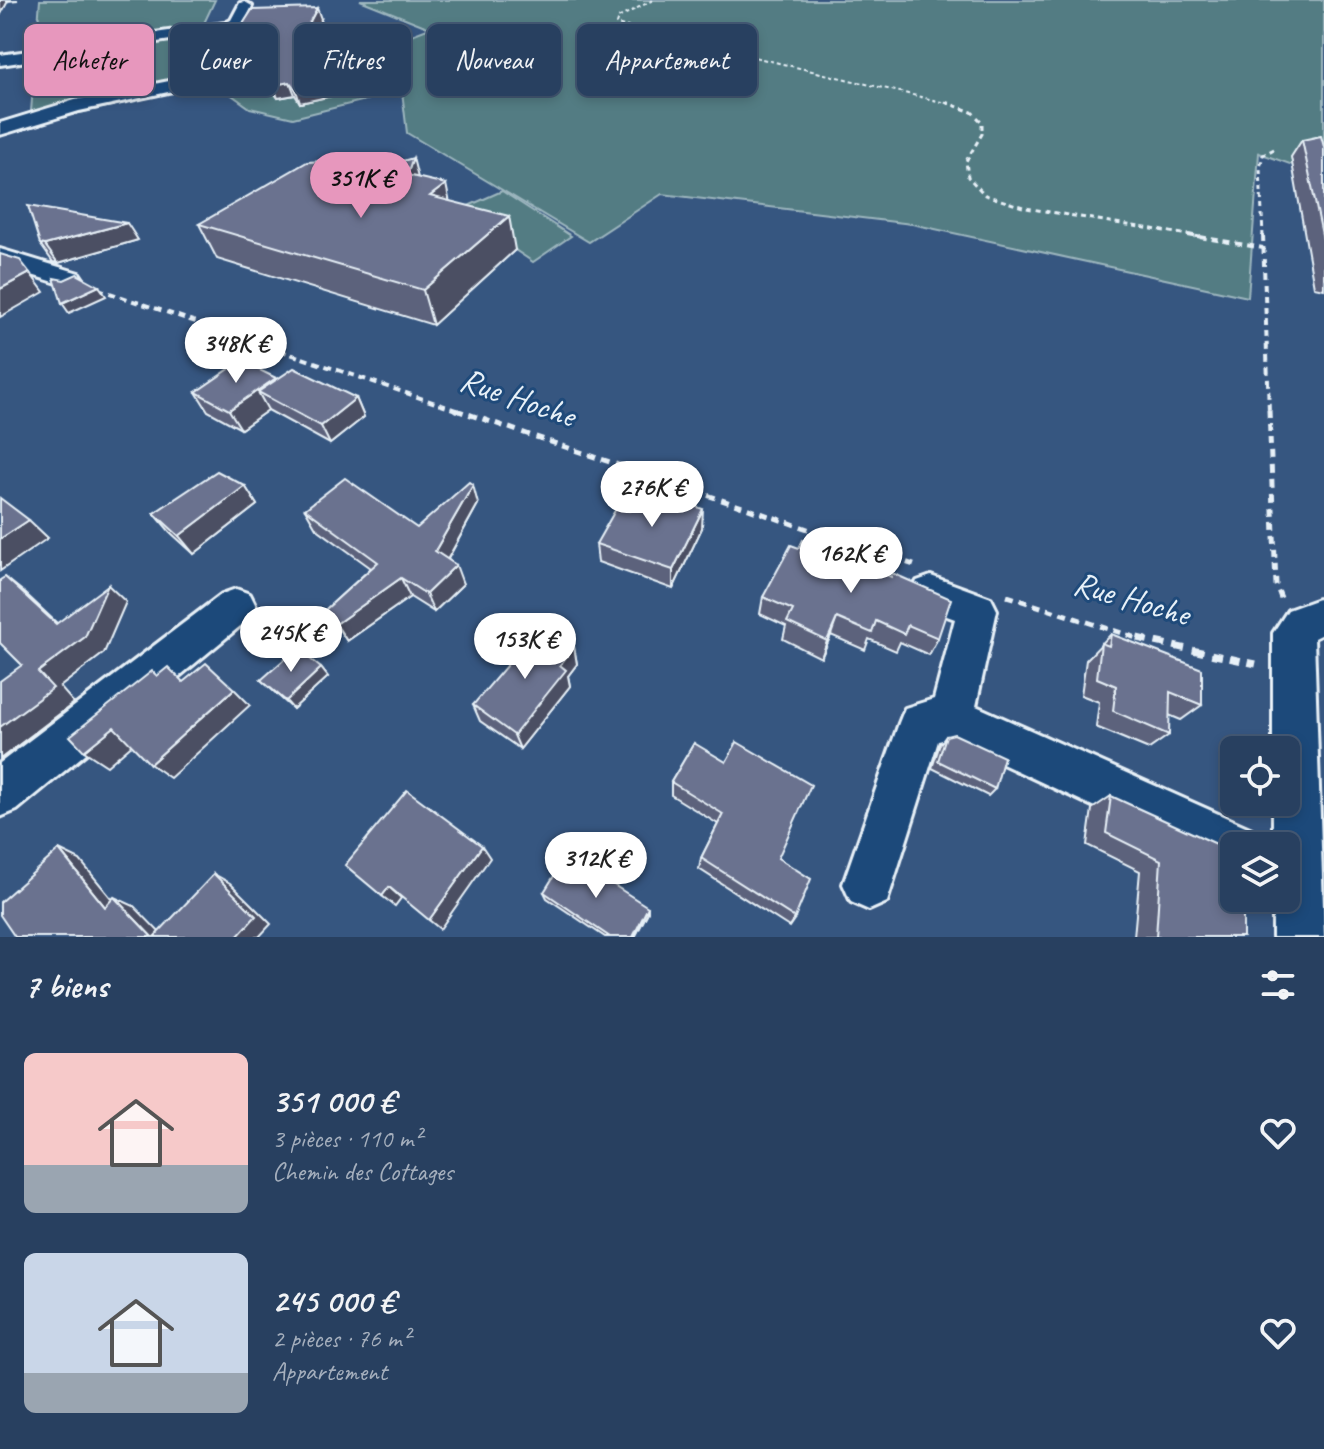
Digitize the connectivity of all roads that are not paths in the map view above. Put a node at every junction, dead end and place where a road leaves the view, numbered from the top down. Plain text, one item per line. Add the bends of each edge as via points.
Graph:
1 (245, 6) dead end
2 (233, 24) edge
3 (170, 36) edge
4 (0, 60) edge
5 (170, 86) edge
6 (0, 129) edge
7 (0, 257) edge
8 (70, 279) edge
9 (927, 580) road end
10 (236, 606) dead end
11 (1304, 640) edge
12 (951, 717) junction
13 (0, 793) edge
14 (1294, 832) edge
15 (1220, 841) edge
16 (869, 884) dead end
17 (1297, 912) edge
18 (1300, 937) edge

1 - 2 street
3 - 4 street
5 - 6 street via 75,106
7 - 8 street
9 - 12 street via 977,610
10 - 13 street
11 - 14 street
12 - 15 street
12 - 16 street via 921,723
17 - 18 street

